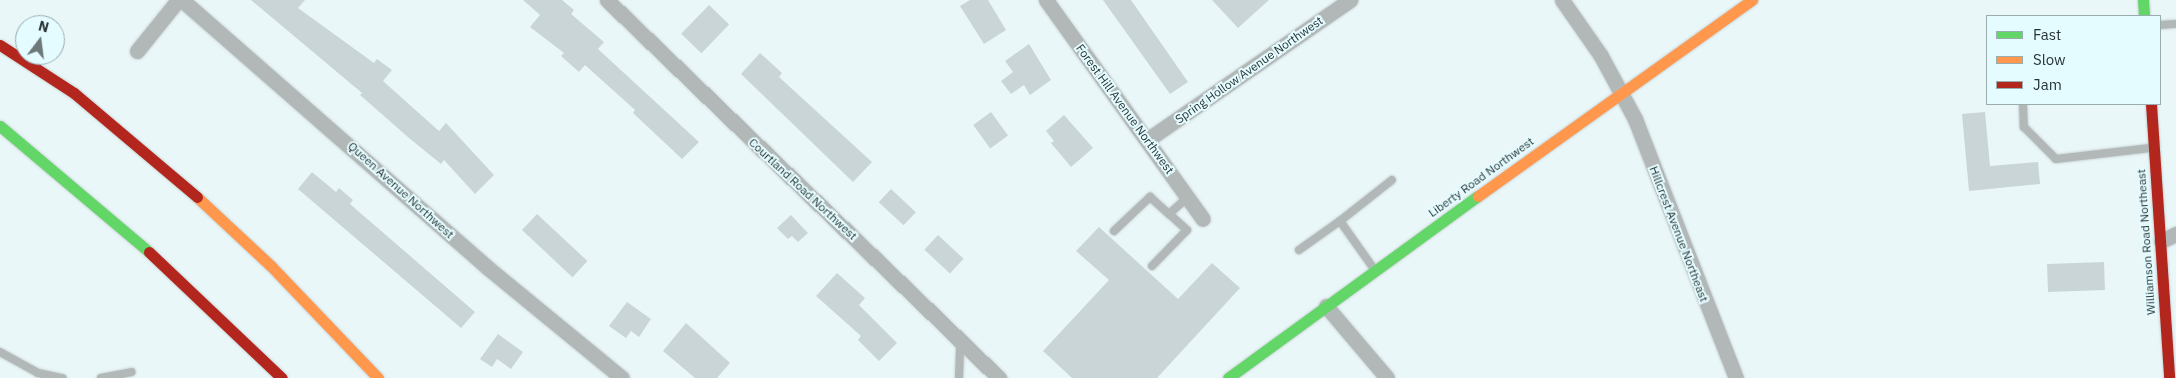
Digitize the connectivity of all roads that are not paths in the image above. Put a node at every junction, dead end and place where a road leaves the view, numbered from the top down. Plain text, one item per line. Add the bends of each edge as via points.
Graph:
1 (178, 0) edge
2 (182, 0) edge
3 (607, 0) edge
4 (1046, 0) edge
5 (1350, 0) edge
6 (1562, 0) edge
7 (1752, 0) edge
8 (2143, 0) edge
9 (2144, 15) edge
10 (2176, 24) edge
11 (2161, 25) edge
12 (0, 45) edge
13 (137, 51) dead end
14 (1621, 91) junction
15 (2023, 105) edge
16 (2151, 105) edge
17 (0, 126) edge
18 (1147, 140) junction
19 (2154, 148) junction
20 (1392, 180) dead end
21 (1188, 197) junction
22 (1169, 214) junction
23 (1203, 219) dead end
24 (1340, 221) junction
25 (1114, 232) dead end
26 (2176, 234) edge
27 (2161, 241) junction
28 (1299, 250) dead end
29 (1152, 266) dead end
30 (1375, 271) junction
31 (1326, 306) junction
32 (960, 342) junction
33 (0, 352) edge
34 (131, 372) dead end
35 (62, 378) edge
36 (101, 378) edge
37 (282, 378) edge
38 (378, 378) edge
39 (622, 378) edge
40 (959, 378) edge
41 (999, 378) edge
42 (1228, 378) edge
43 (1387, 378) edge
44 (1736, 378) edge
45 (2169, 378) edge

1 - 13 street
2 - 39 street, Queen Avenue Northwest via 488,268
3 - 32 street, Courtland Road Northwest
4 - 18 street, Forest Hill Avenue Northwest
5 - 18 street, Spring Hollow Avenue Northwest
6 - 14 street, Hillcrest Avenue Northeast
7 - 14 main road, Liberty Road Northwest
8 - 9 main road
10 - 11 lane
12 - 38 main road via 74,93 174,175 271,266
14 - 30 main road, Liberty Road Northwest
14 - 44 street, Hillcrest Avenue Northeast
15 - 19 lane via 2024,127 2056,159
16 - 19 main road, Williamson Road Northeast
17 - 37 main road via 173,272
18 - 21 street, Forest Hill Avenue Northwest
19 - 27 main road, Williamson Road Northeast
20 - 24 lane
21 - 22 lane
21 - 23 street, Forest Hill Avenue Northwest
22 - 25 lane via 1150,197
22 - 29 lane via 1187,230
24 - 28 lane
24 - 30 lane
26 - 27 street
27 - 45 main road, Williamson Road Northeast
30 - 31 main road, Liberty Road Northwest
31 - 42 main road, Liberty Road Northwest
31 - 43 street via 1366,358
32 - 40 lane
32 - 41 street, Courtland Road Northwest
33 - 35 lane via 38,372
34 - 36 lane

